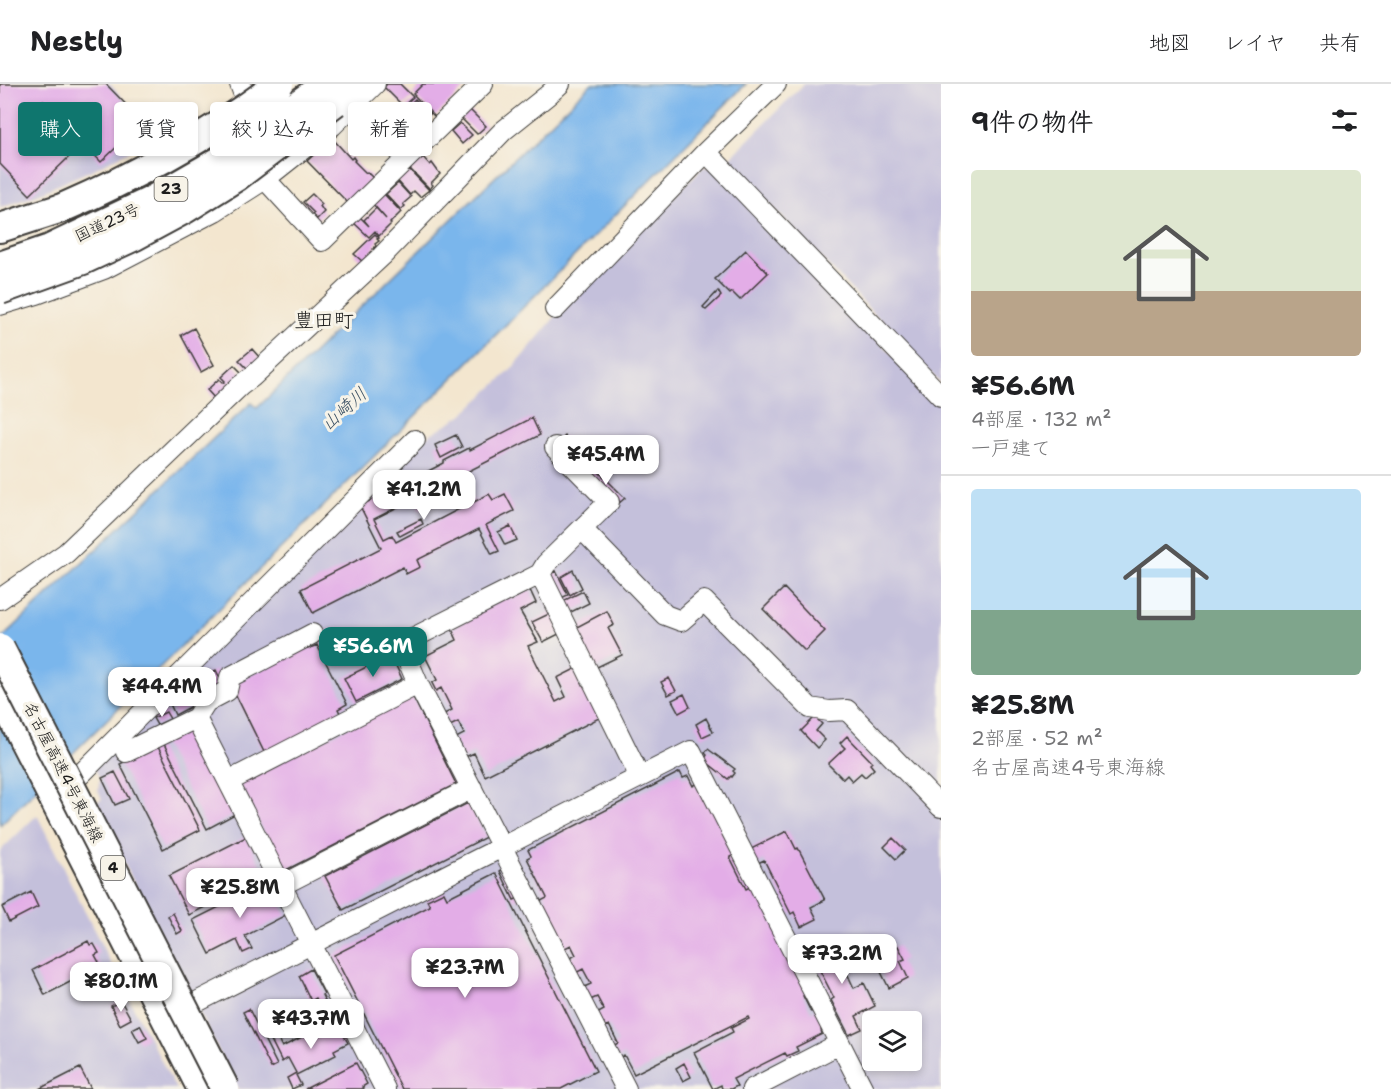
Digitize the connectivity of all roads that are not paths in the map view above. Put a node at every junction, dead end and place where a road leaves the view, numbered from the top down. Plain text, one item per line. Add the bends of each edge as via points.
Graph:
1 (279, 84) edge
2 (300, 84) edge
3 (375, 84) edge
4 (483, 84) edge
5 (560, 84) edge
6 (776, 84) edge
7 (248, 88) edge
8 (338, 90) edge
9 (230, 102) edge
10 (210, 115) edge
11 (706, 152) junction
12 (252, 156) edge
13 (264, 179) junction
14 (0, 219) edge
15 (0, 228) edge
16 (0, 249) edge
17 (0, 266) edge
18 (0, 290) edge
19 (0, 305) edge
20 (555, 309) dead end
21 (941, 396) edge
22 (415, 440) dead end
23 (555, 447) dead end
24 (582, 529) junction
25 (540, 573) junction
26 (0, 598) edge
27 (312, 634) dead end
28 (0, 648) edge
29 (418, 684) junction
30 (0, 692) edge
31 (196, 718) junction
32 (126, 752) dead end
33 (640, 777) junction
34 (229, 781) junction
35 (471, 788) junction
36 (66, 789) dead end
37 (941, 807) edge
38 (502, 847) junction
39 (282, 885) junction
40 (311, 944) junction
41 (177, 1012) dead end
42 (839, 1044) junction
43 (202, 1089) edge
44 (225, 1089) edge
45 (385, 1089) edge
46 (626, 1089) edge
47 (752, 1089) edge
48 (863, 1089) edge

1 - 15 highway, bridge via 249,106 110,187
2 - 16 highway, 国道23号 / 23 via 216,146 132,194
3 - 13 street via 332,126
4 - 13 street via 322,241
5 - 26 street via 503,131 382,256 66,554
6 - 11 street
7 - 9 street
8 - 17 highway, 国道23号 / 23, bridge via 149,202 50,249
8 - 18 highway, bridge via 236,177 184,209 83,260
10 - 14 street via 118,169
11 - 20 street
11 - 21 street
12 - 13 street
13 - 19 street via 215,211 104,269
22 - 36 street
23 - 24 street via 609,502
24 - 25 street
24 - 37 street via 665,615 681,621 704,601 810,708 848,710
25 - 29 street via 401,644
25 - 33 street
27 - 31 street via 230,677 227,691 206,702
28 - 44 highway, 名古屋高速4号東海線 / 4, bridge
29 - 34 street
29 - 35 street
30 - 43 highway, 名古屋高速4号東海線 / 4
31 - 32 street
31 - 34 street
33 - 38 street
33 - 42 street via 691,751
34 - 39 street
35 - 38 street
35 - 39 street
38 - 40 street
38 - 46 street
39 - 40 street
40 - 41 street
40 - 45 street
42 - 47 street
42 - 48 street

